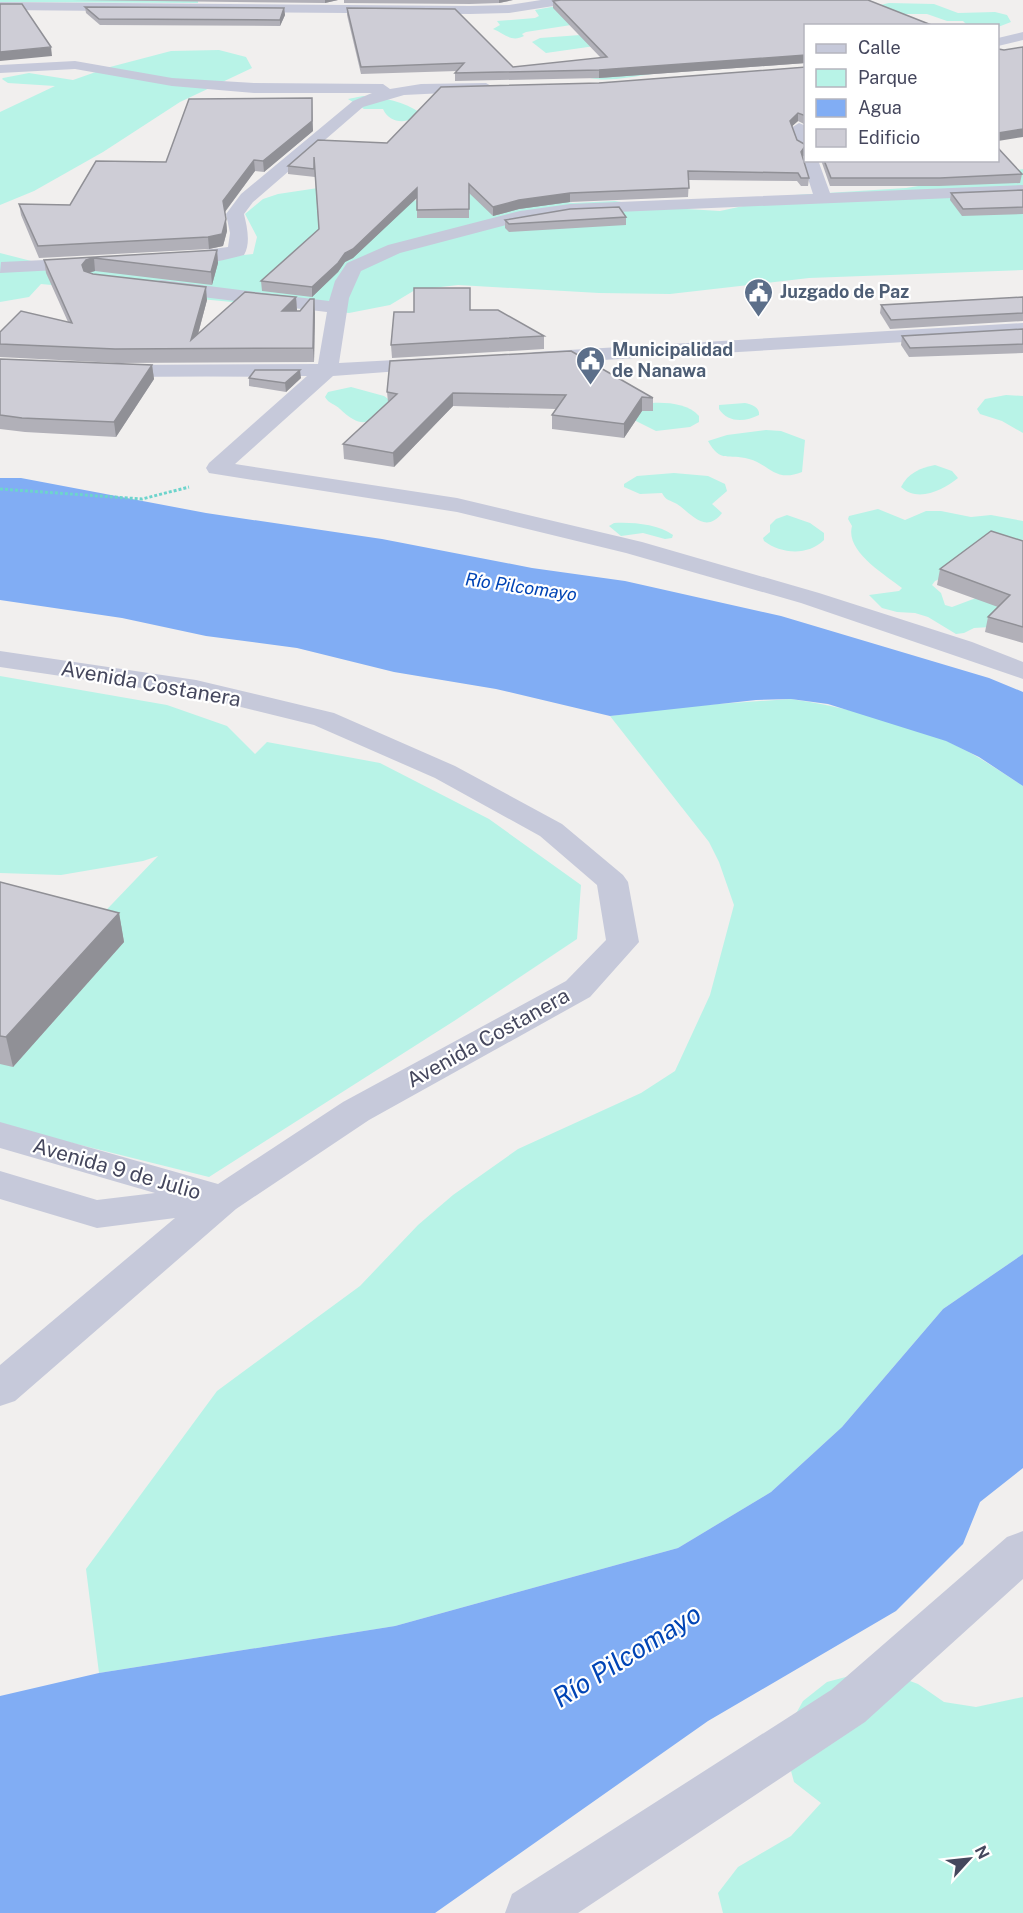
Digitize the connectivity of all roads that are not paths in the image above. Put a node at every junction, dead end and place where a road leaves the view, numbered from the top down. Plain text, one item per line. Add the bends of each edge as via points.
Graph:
1 (566, 0) edge
2 (210, 3) edge
3 (0, 6) edge
4 (1023, 36) edge
5 (999, 42) edge
6 (0, 69) edge
7 (497, 87) edge
8 (406, 89) junction
9 (799, 129) edge
10 (804, 142) edge
11 (811, 162) edge
12 (1023, 190) edge
13 (823, 199) junction
14 (151, 260) edge
15 (1, 268) edge
16 (101, 271) edge
17 (144, 284) edge
18 (338, 308) junction
19 (1023, 329) edge
20 (516, 359) edge
21 (457, 363) edge
22 (82, 369) edge
23 (327, 370) junction
24 (0, 659) edge
25 (1023, 671) edge
26 (0, 1135) edge
27 (0, 1185) edge
28 (223, 1199) junction
29 (0, 1389) edge
30 (1023, 1551) edge
31 (531, 1913) edge

1 - 2 street via 520,8 470,10
2 - 3 street
4 - 5 street
6 - 8 street via 75,65 207,85
7 - 8 street
8 - 14 street via 376,95 358,104 247,198 235,214 237,251 209,257
9 - 10 street
11 - 13 street
12 - 13 street
13 - 18 street via 570,210 520,216 394,249 354,267 345,281
15 - 16 street
17 - 18 street
18 - 23 street
19 - 20 street
21 - 23 street
22 - 23 street
23 - 25 street via 217,468 457,505 633,547 810,598
24 - 28 street, Avenida Costanera via 196,688 324,719 446,772 551,830 612,882 623,942 578,989 356,1111
26 - 28 street, Avenida 9 de Julio
27 - 28 street, Avenida 9 de Julio via 97,1214
28 - 29 street, Avenida Costanera
30 - 31 street via 848,1706

